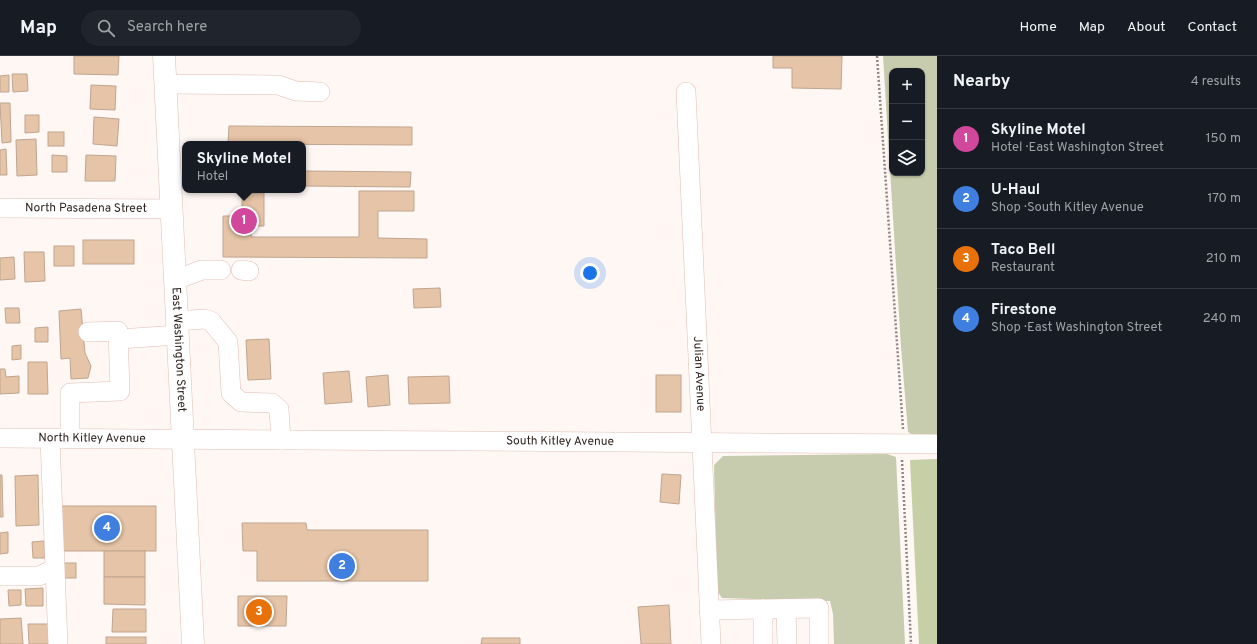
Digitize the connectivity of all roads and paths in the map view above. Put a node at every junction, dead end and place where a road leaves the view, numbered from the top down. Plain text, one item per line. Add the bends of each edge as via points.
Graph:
1 (164, 56) edge
2 (877, 56) edge
3 (165, 84) junction
4 (320, 92) dead end
5 (686, 98) dead end
6 (0, 208) edge
7 (171, 209) junction
8 (221, 270) dead end
9 (175, 280) junction
10 (178, 328) junction
11 (88, 332) dead end
12 (119, 339) junction
13 (0, 438) edge
14 (50, 439) junction
15 (70, 439) junction
16 (183, 440) junction
17 (281, 440) junction
18 (701, 442) junction
19 (902, 444) junction
20 (937, 444) edge
21 (54, 568) junction
22 (0, 576) edge
23 (763, 609) junction
24 (786, 609) junction
25 (709, 610) junction
26 (58, 644) edge
27 (193, 644) edge
28 (711, 644) edge
29 (763, 644) edge
30 (788, 644) edge
31 (819, 644) edge
32 (911, 644) edge

1 - 3 main road, East Washington Street
2 - 19 path
3 - 4 street via 278,85 296,91
3 - 7 main road, East Washington Street
5 - 18 street, Julian Avenue
6 - 7 street, North Pasadena Street
7 - 9 main road, East Washington Street
8 - 9 street via 202,270
9 - 10 main road, East Washington Street
10 - 12 street
10 - 16 main road, East Washington Street
10 - 17 street via 204,319 211,321 228,342 231,393 241,402 272,403 279,409
11 - 12 street via 118,331
12 - 15 street via 120,391 70,393
13 - 14 street, North Kitley Avenue
14 - 15 street, North Kitley Avenue
14 - 21 street
15 - 16 street, North Kitley Avenue
16 - 17 street, South Kitley Avenue
16 - 27 main road, East Washington Street
17 - 18 street, South Kitley Avenue
18 - 19 street, South Kitley Avenue
18 - 25 street, Julian Avenue
19 - 20 street, South Kitley Avenue
19 - 32 path
21 - 22 street via 39,576
21 - 26 street
23 - 24 street
23 - 25 street
23 - 29 street
24 - 30 street
24 - 31 street via 819,608
25 - 28 street, Julian Avenue

